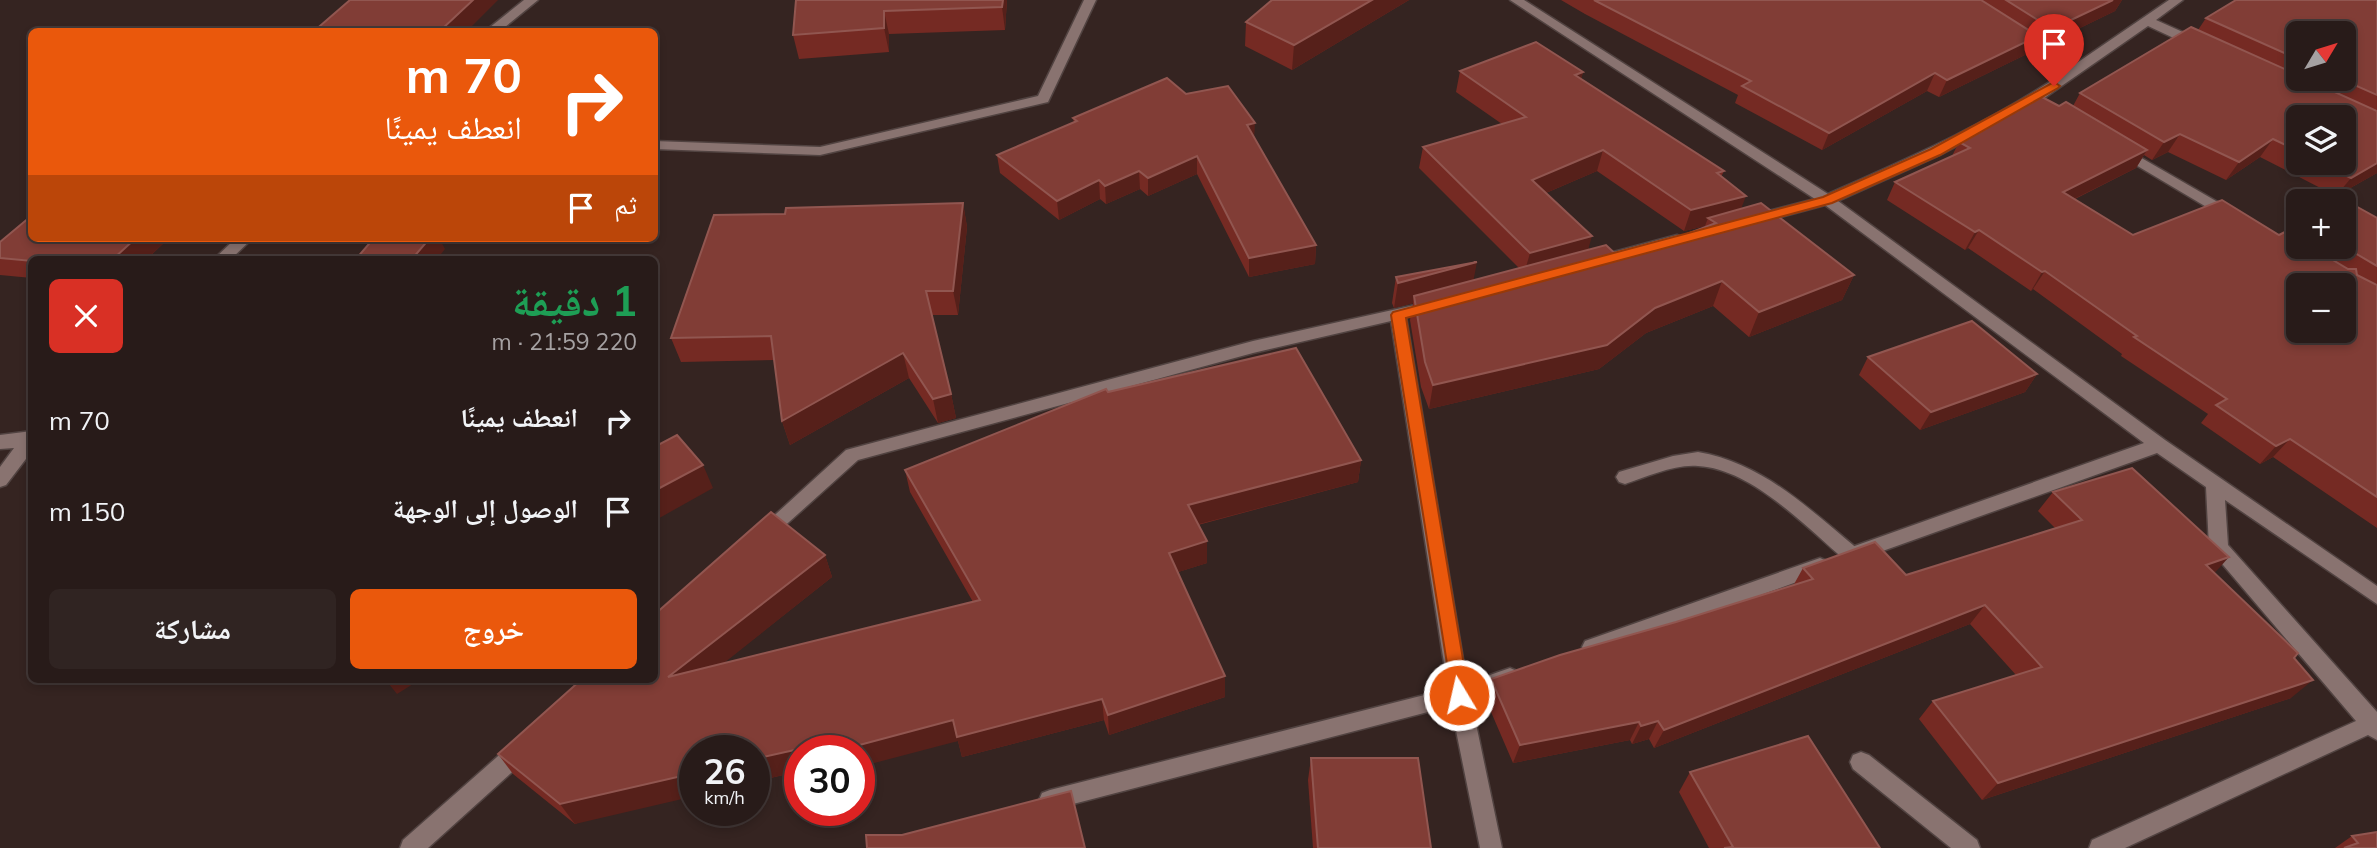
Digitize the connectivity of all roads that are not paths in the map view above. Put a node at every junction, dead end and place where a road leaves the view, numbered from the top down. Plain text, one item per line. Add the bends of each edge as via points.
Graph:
1 (531, 0) edge
2 (1090, 0) edge
3 (1516, 0) edge
4 (2177, 0) edge
5 (2149, 22) junction
6 (495, 28) edge
7 (2004, 29) edge
8 (2212, 51) edge
9 (2072, 74) junction
10 (2106, 141) edge
11 (658, 145) edge
12 (1827, 200) junction
13 (1734, 225) edge
14 (2247, 226) edge
15 (1693, 236) edge
16 (241, 242) edge
17 (225, 256) edge
18 (1586, 265) edge
19 (1452, 301) edge
20 (1398, 315) junction
21 (28, 439) edge
22 (0, 442) edge
23 (28, 442) edge
24 (2159, 445) junction
25 (1625, 477) dead end
26 (0, 480) edge
27 (2215, 484) junction
28 (748, 548) edge
29 (1852, 555) junction
30 (2377, 596) edge
31 (1577, 653) edge
32 (1525, 671) edge
33 (1459, 695) junction
34 (2375, 725) edge
35 (541, 732) edge
36 (1861, 762) dead end
37 (1027, 806) edge
38 (411, 848) edge
39 (1491, 848) edge
40 (1969, 848) edge
41 (2100, 848) edge

1 - 6 street
2 - 11 street via 1043,99 820,151
3 - 12 street
4 - 5 street
5 - 8 street
5 - 9 street
7 - 9 street
9 - 12 street via 2041,102
10 - 14 street
12 - 13 street
12 - 24 street
15 - 18 street
16 - 17 street
19 - 20 street
20 - 28 street via 1253,346 852,455
20 - 33 street
21 - 22 street
23 - 26 street
24 - 27 street
24 - 29 street
25 - 29 street via 1697,459 1732,467 1761,482
27 - 30 street
27 - 34 street via 2220,547
29 - 31 street
32 - 33 street
33 - 37 street
33 - 39 street
34 - 41 street
35 - 38 street
36 - 40 street

